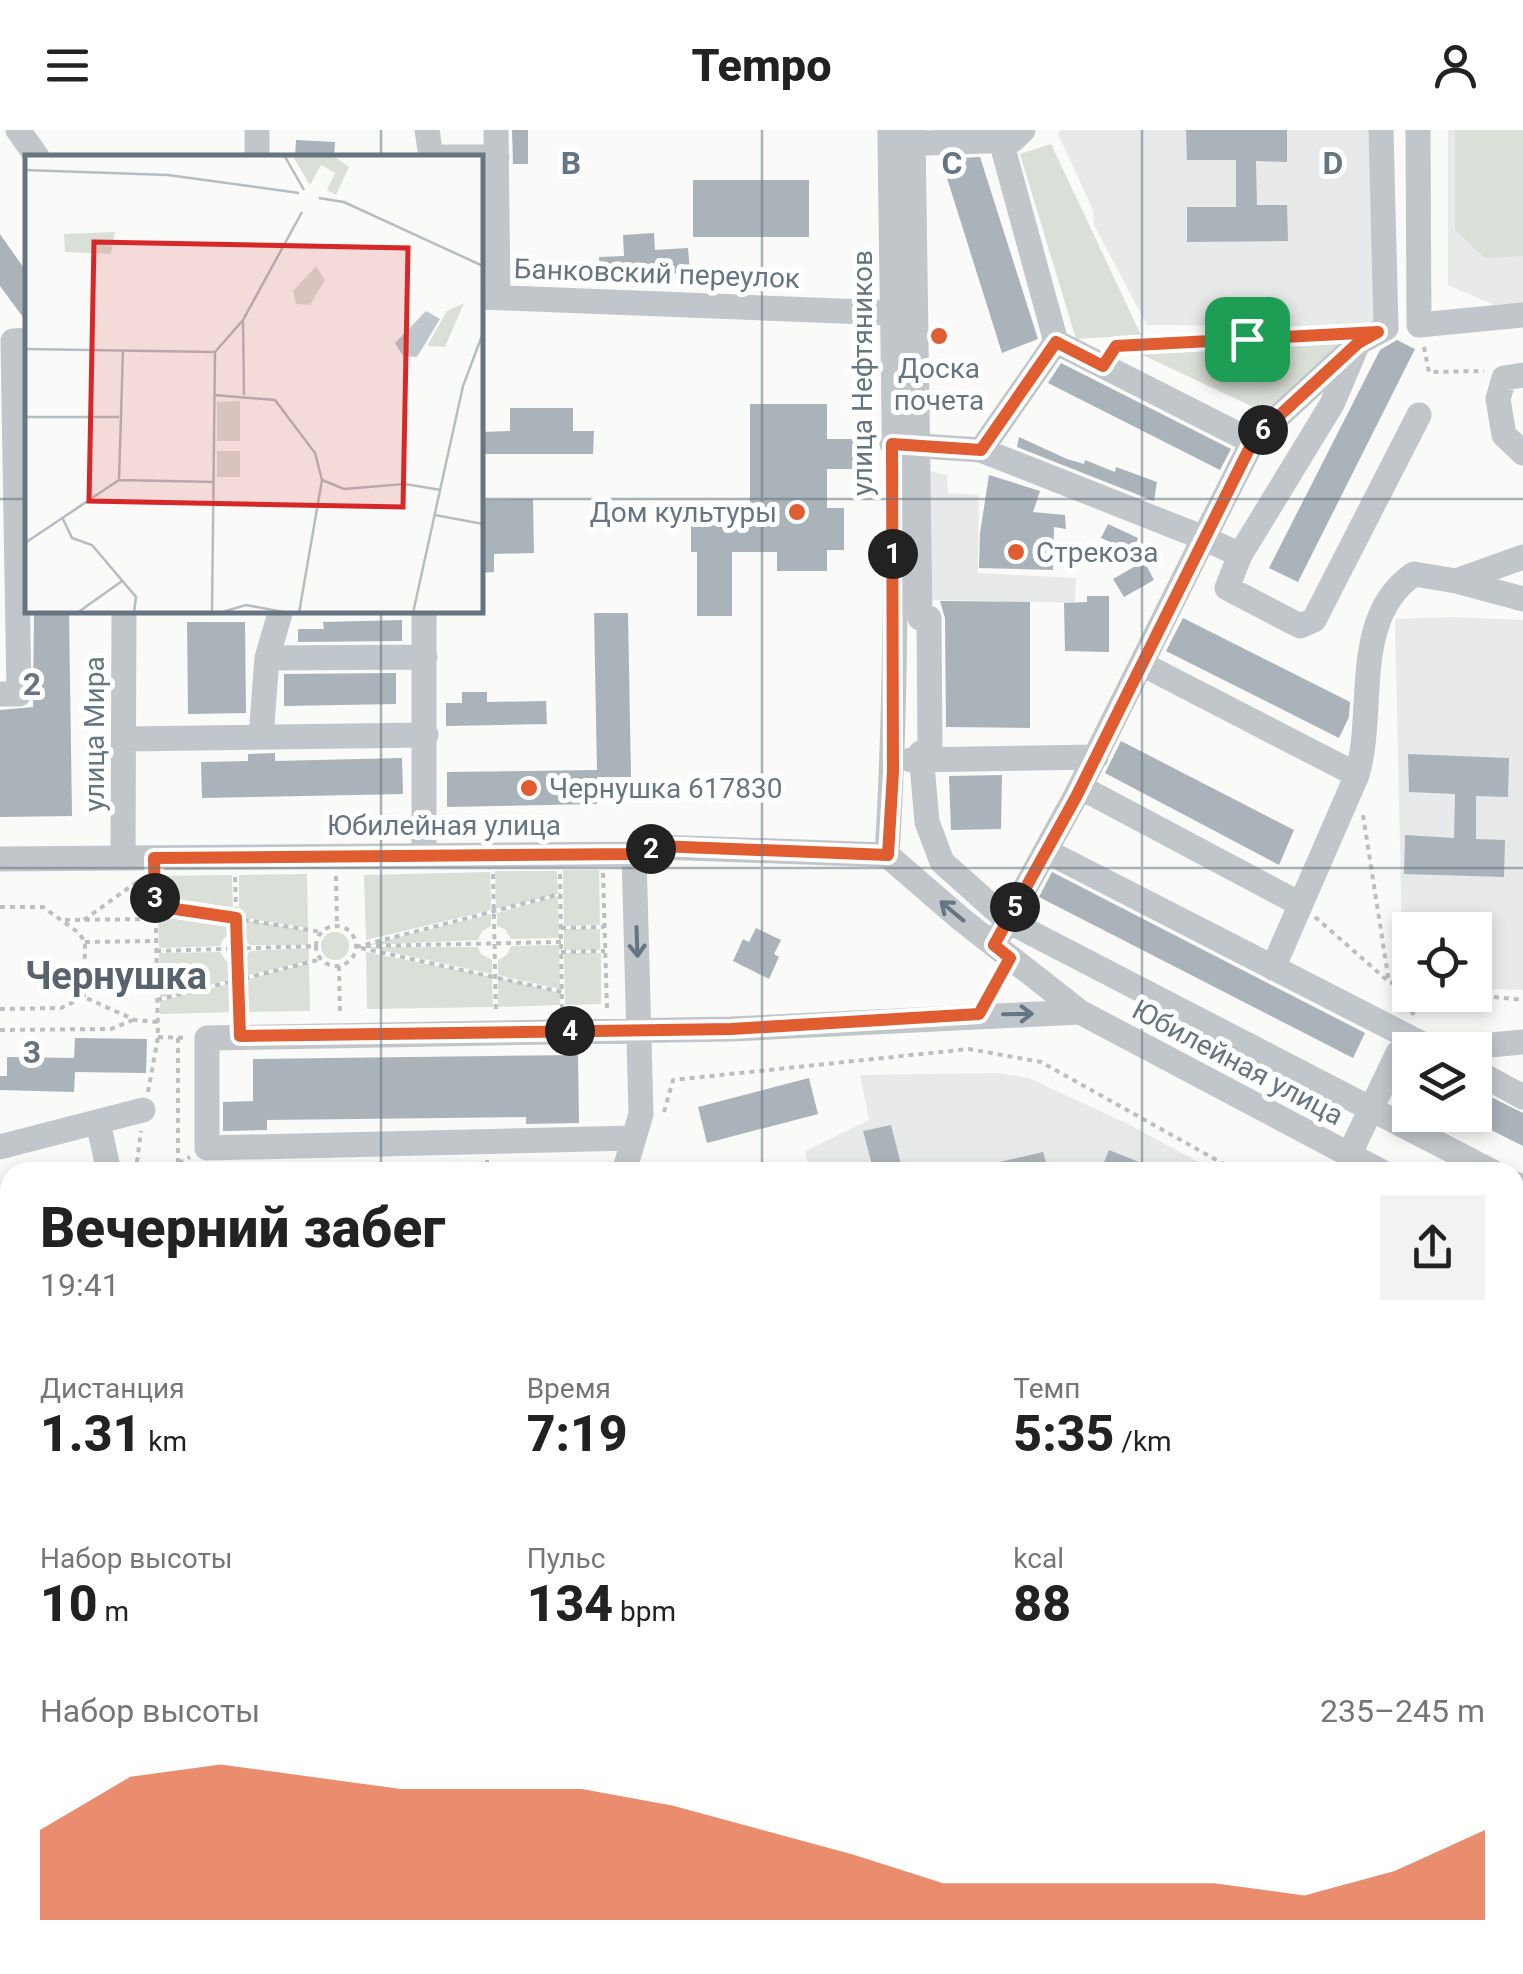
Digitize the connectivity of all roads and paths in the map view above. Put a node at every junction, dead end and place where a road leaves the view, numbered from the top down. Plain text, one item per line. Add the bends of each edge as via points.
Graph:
1 (18, 130) edge
2 (427, 130) edge
3 (496, 130) edge
4 (1380, 130) edge
5 (1418, 130) edge
6 (1008, 134) edge
7 (902, 137) edge
8 (36, 155) edge
9 (431, 155) edge
10 (482, 156) edge
11 (497, 156) junction
12 (489, 297) edge
13 (892, 312) junction
14 (1523, 316) edge
15 (1419, 326) junction
16 (1349, 338) junction
17 (25, 340) edge
18 (1056, 342) junction
19 (1103, 366) junction
20 (1522, 372) edge
21 (7, 404) edge
22 (1419, 415) dead end
23 (1253, 442) junction
24 (905, 445) junction
25 (981, 450) junction
26 (1523, 453) edge
27 (1204, 538) junction
28 (1240, 555) junction
29 (1523, 557) edge
30 (1456, 581) junction
31 (1523, 599) edge
32 (124, 612) edge
33 (280, 612) edge
34 (424, 612) edge
35 (425, 657) junction
36 (267, 658) junction
37 (1142, 664) junction
38 (0, 694) edge
39 (426, 735) junction
40 (261, 737) junction
41 (124, 739) junction
42 (1096, 757) junction
43 (893, 760) junction
44 (922, 760) junction
45 (1354, 781) junction
46 (1080, 787) junction
47 (1046, 852) junction
48 (492, 854) junction
49 (560, 854) junction
50 (602, 854) junction
51 (634, 854) junction
52 (424, 855) junction
53 (888, 855) junction
54 (336, 856) junction
55 (235, 857) junction
56 (123, 858) junction
57 (0, 859) edge
58 (560, 894) junction
59 (1300, 904) junction
60 (155, 906) junction
61 (0, 907) edge
62 (494, 911) junction
63 (236, 918) junction
64 (156, 919) junction
65 (64, 920) junction
66 (84, 920) junction
67 (1008, 920) junction
68 (337, 926) junction
69 (604, 927) junction
70 (561, 928) junction
71 (322, 932) junction
72 (156, 940) junction
73 (85, 942) junction
74 (561, 942) junction
75 (494, 943) junction
76 (316, 946) junction
77 (356, 946) junction
78 (237, 948) junction
79 (156, 951) junction
80 (605, 951) junction
81 (561, 952) junction
82 (1008, 956) junction
83 (322, 959) junction
84 (339, 966) junction
85 (1273, 968) junction
86 (494, 976) junction
87 (238, 980) junction
88 (1389, 982) junction
89 (1392, 983) edge
90 (562, 992) junction
91 (84, 997) junction
92 (1492, 997) edge
93 (157, 1000) junction
94 (1523, 1000) edge
95 (0, 1009) edge
96 (1080, 1012) junction
97 (979, 1014) junction
98 (134, 1020) junction
99 (1417, 1020) dead end
100 (158, 1022) junction
101 (0, 1030) edge
102 (608, 1030) junction
103 (641, 1030) junction
104 (562, 1031) junction
105 (496, 1032) junction
106 (1400, 1032) edge
107 (340, 1034) junction
108 (240, 1036) junction
109 (158, 1037) junction
110 (178, 1038) junction
111 (207, 1038) junction
112 (1523, 1042) edge
113 (1492, 1045) edge
114 (1392, 1066) edge
115 (1492, 1081) edge
116 (1523, 1097) edge
117 (143, 1110) junction
118 (1371, 1110) junction
119 (662, 1117) dead end
120 (98, 1122) junction
121 (634, 1138) junction
122 (0, 1147) edge
123 (1349, 1155) junction
124 (107, 1162) edge
125 (137, 1162) edge
126 (178, 1162) edge
127 (627, 1162) edge
128 (1220, 1162) edge
129 (1363, 1162) edge
130 (1472, 1162) edge

1 - 8 street
2 - 9 street
3 - 11 street
4 - 16 street via 1386,328
5 - 15 street
6 - 7 street
6 - 18 street
7 - 13 street, улица Нефтяников
7 - 24 street
10 - 11 street
11 - 12 street
12 - 13 street, Банковский переулок
13 - 24 street, улица Нефтяников
14 - 15 street
15 - 20 path via 1430,372
16 - 19 path via 1116,346
16 - 23 street
16 - 28 street via 1332,404
17 - 21 street via 13,341
18 - 19 street
18 - 25 street
19 - 23 street
20 - 26 street via 1504,378 1498,398 1504,435
21 - 38 street via 19,694
22 - 28 street via 1314,620 1300,626 1227,588
23 - 27 street
24 - 25 street
24 - 43 street, улица Нефтяников
24 - 44 street via 920,618 930,618 930,747
25 - 27 street
27 - 28 street
27 - 37 street
29 - 30 street
30 - 31 street
30 - 45 street via 1414,574 1385,608 1367,673 1363,755
32 - 41 street, улица Мира
33 - 36 street
34 - 35 street
35 - 36 street
35 - 39 street
36 - 40 street
37 - 42 street
37 - 45 street
39 - 40 street
39 - 52 street
40 - 41 street
41 - 56 street, улица Мира
42 - 44 street
42 - 46 street
43 - 44 street
43 - 53 street, улица Нефтяников
44 - 67 street via 927,822 942,862
45 - 59 street
45 - 88 path
46 - 47 street
46 - 59 street
47 - 67 street
47 - 85 street
48 - 49 street, Юбилейная улица
48 - 52 street, Юбилейная улица
48 - 62 path
49 - 50 street, Юбилейная улица
49 - 58 path
50 - 51 street, Юбилейная улица
50 - 69 path
51 - 53 street, Юбилейная улица via 658,846
51 -> 103 street
52 - 54 street, Юбилейная улица
82 -> 53 street, Юбилейная улица
54 - 55 street, Юбилейная улица
54 - 68 path
55 - 56 street, Юбилейная улица
55 - 63 path
56 - 57 street, Юбилейная улица
58 - 62 path
58 - 70 path
59 - 85 street
59 - 88 path
60 - 63 path
60 - 64 path
60 - 66 path via 155,870
61 - 65 path via 43,907
62 - 75 path
62 - 77 path
63 - 71 path
63 - 78 path
64 - 66 path
64 - 72 path
65 - 66 path
65 - 73 path
67 - 82 street
67 - 118 street
68 - 71 path
68 - 77 path via 351,932
69 - 70 path
69 - 80 path
70 - 74 path
71 - 76 path
72 - 73 path
72 - 79 path
73 - 91 path
74 - 75 path
74 - 81 path
75 - 77 path
75 - 86 path
76 - 78 path
76 - 83 path
77 - 84 path
77 - 86 path
78 - 79 path
78 - 87 path
79 - 93 path
80 - 81 path
80 - 102 path
81 - 90 path
82 - 96 street, Юбилейная улица
82 - 97 path
83 - 84 path
83 - 87 path
84 - 107 path
85 - 106 street
86 - 90 path
86 - 105 path
87 - 93 path
87 - 108 path
88 - 89 path
88 - 99 path
90 - 104 path
91 - 95 path via 61,1008
91 - 98 path
92 - 94 path
93 - 100 path
97 -> 96 street
96 - 123 street, Юбилейная улица
97 - 103 street
98 - 100 path
98 - 101 path via 111,1028
100 - 109 path
102 - 103 street
102 - 104 street
103 - 121 street via 641,1114
104 - 105 street
105 - 107 street
107 - 108 street
108 - 111 street
109 - 110 path
109 - 117 path
110 - 111 path
110 - 126 path
111 - 121 street via 208,1148
112 - 113 street
114 - 118 street
115 - 116 street
117 - 120 street
117 - 125 path
118 - 123 street
118 - 130 street
119 - 128 path via 672,1080 969,1049 1041,1062
120 - 122 street
120 - 124 street
121 - 127 street
123 - 129 street, Юбилейная улица

